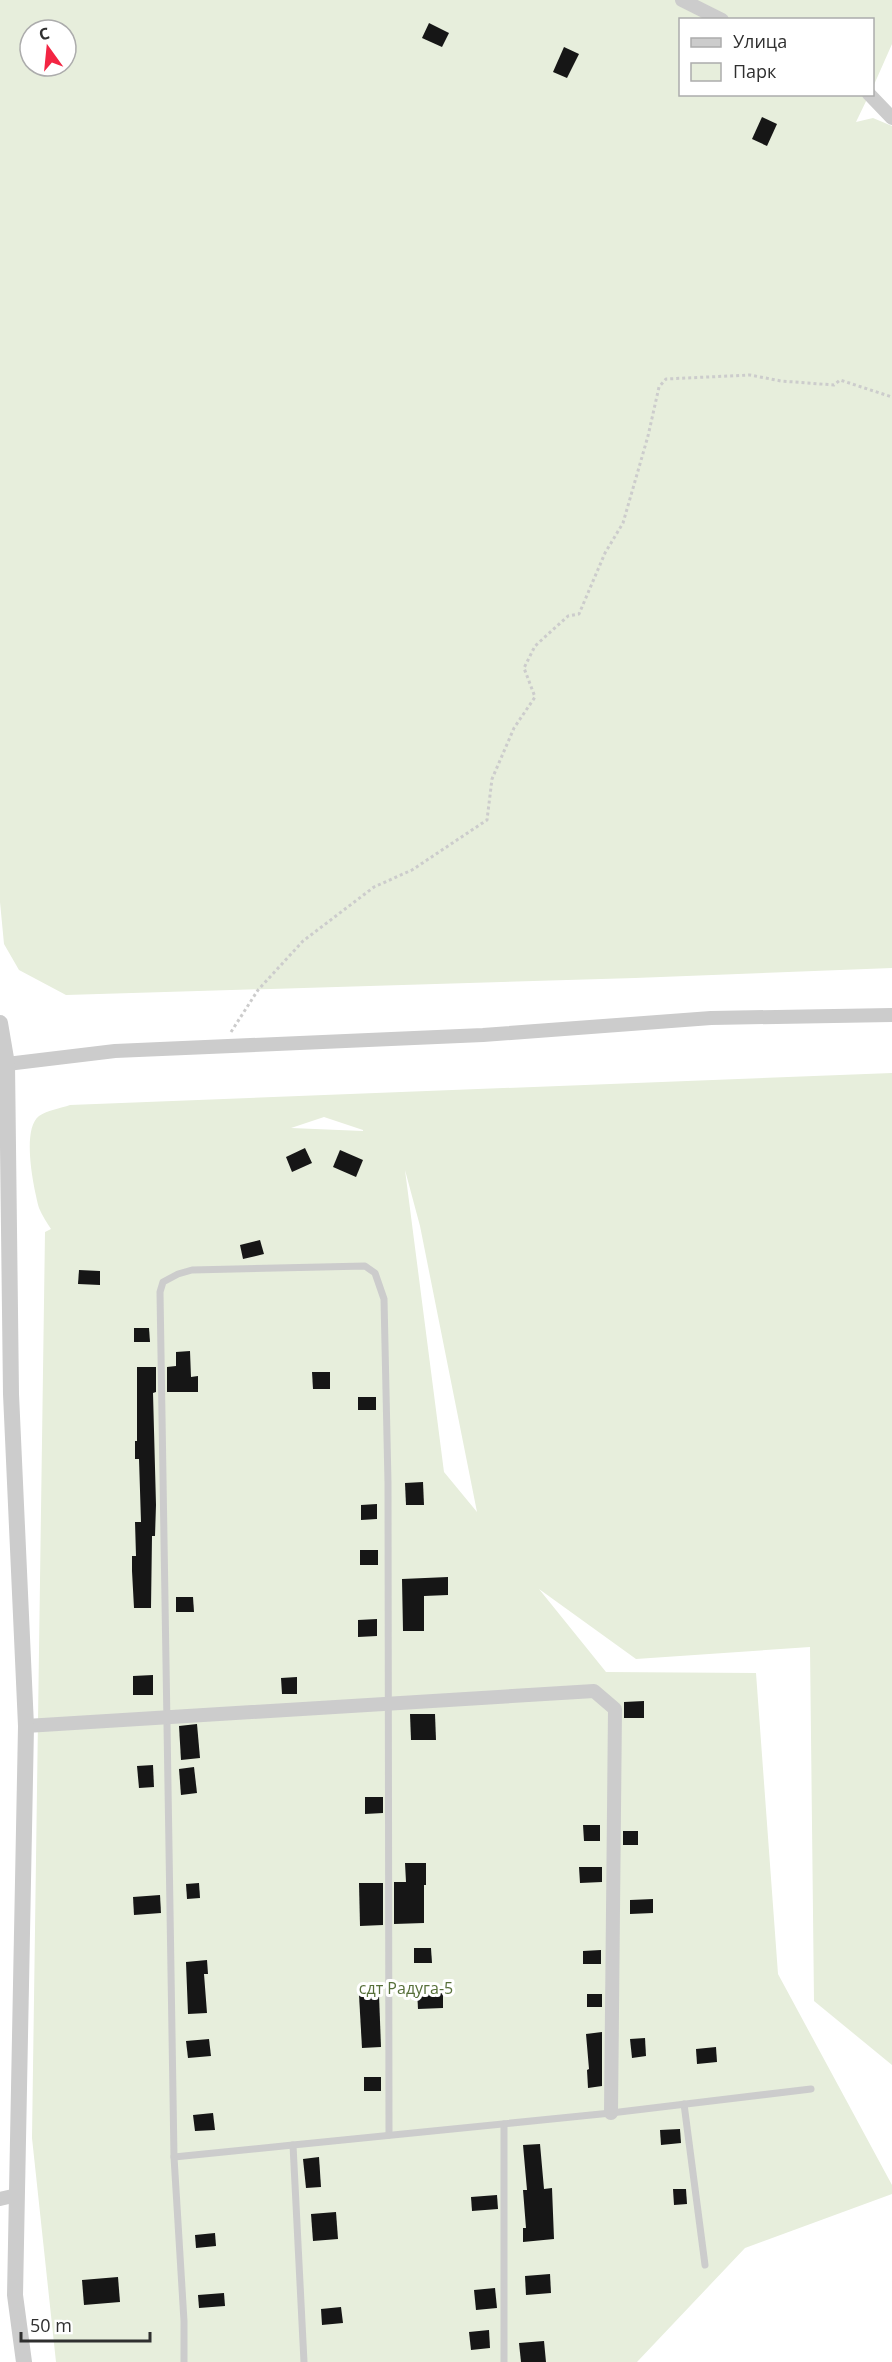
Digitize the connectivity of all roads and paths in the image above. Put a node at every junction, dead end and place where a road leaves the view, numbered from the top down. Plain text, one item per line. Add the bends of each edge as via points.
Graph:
1 (682, 0) edge
2 (718, 18) edge
3 (870, 96) edge
4 (892, 118) edge
5 (892, 397) edge
6 (892, 1015) edge
7 (0, 1023) edge
8 (226, 1045) junction
9 (7, 1064) junction
10 (5, 1394) edge
11 (389, 1704) junction
12 (165, 1718) junction
13 (26, 1726) junction
14 (811, 2089) dead end
15 (684, 2104) junction
16 (611, 2113) junction
17 (504, 2124) junction
18 (389, 2136) junction
19 (293, 2145) junction
20 (174, 2157) junction
21 (8, 2197) edge
22 (705, 2265) dead end
23 (24, 2362) edge
24 (184, 2362) edge
25 (304, 2362) edge
26 (504, 2362) edge

1 - 2 street
3 - 4 street
5 - 8 path via 840,380 834,385 750,375 666,379 659,387 623,523 605,553 579,614 568,616 535,646 524,668 535,697 514,728 492,779 487,820 412,870 374,886 303,940 258,990 233,1027
6 - 8 street via 711,1018 483,1035
7 - 9 street
8 - 9 street via 115,1051
9 - 10 street
10 - 13 street
11 - 12 street
11 - 12 lane via 388,1484 381,1286 375,1273 365,1266 192,1270 163,1282 160,1292
11 - 16 street via 594,1691 615,1709
11 - 18 lane
12 - 13 street
12 - 20 lane
13 - 21 street
14 - 15 lane
15 - 16 lane
15 - 22 lane
16 - 17 lane
17 - 18 lane
17 - 26 lane
18 - 19 lane
19 - 20 lane
19 - 25 lane
20 - 24 lane
21 - 23 street

